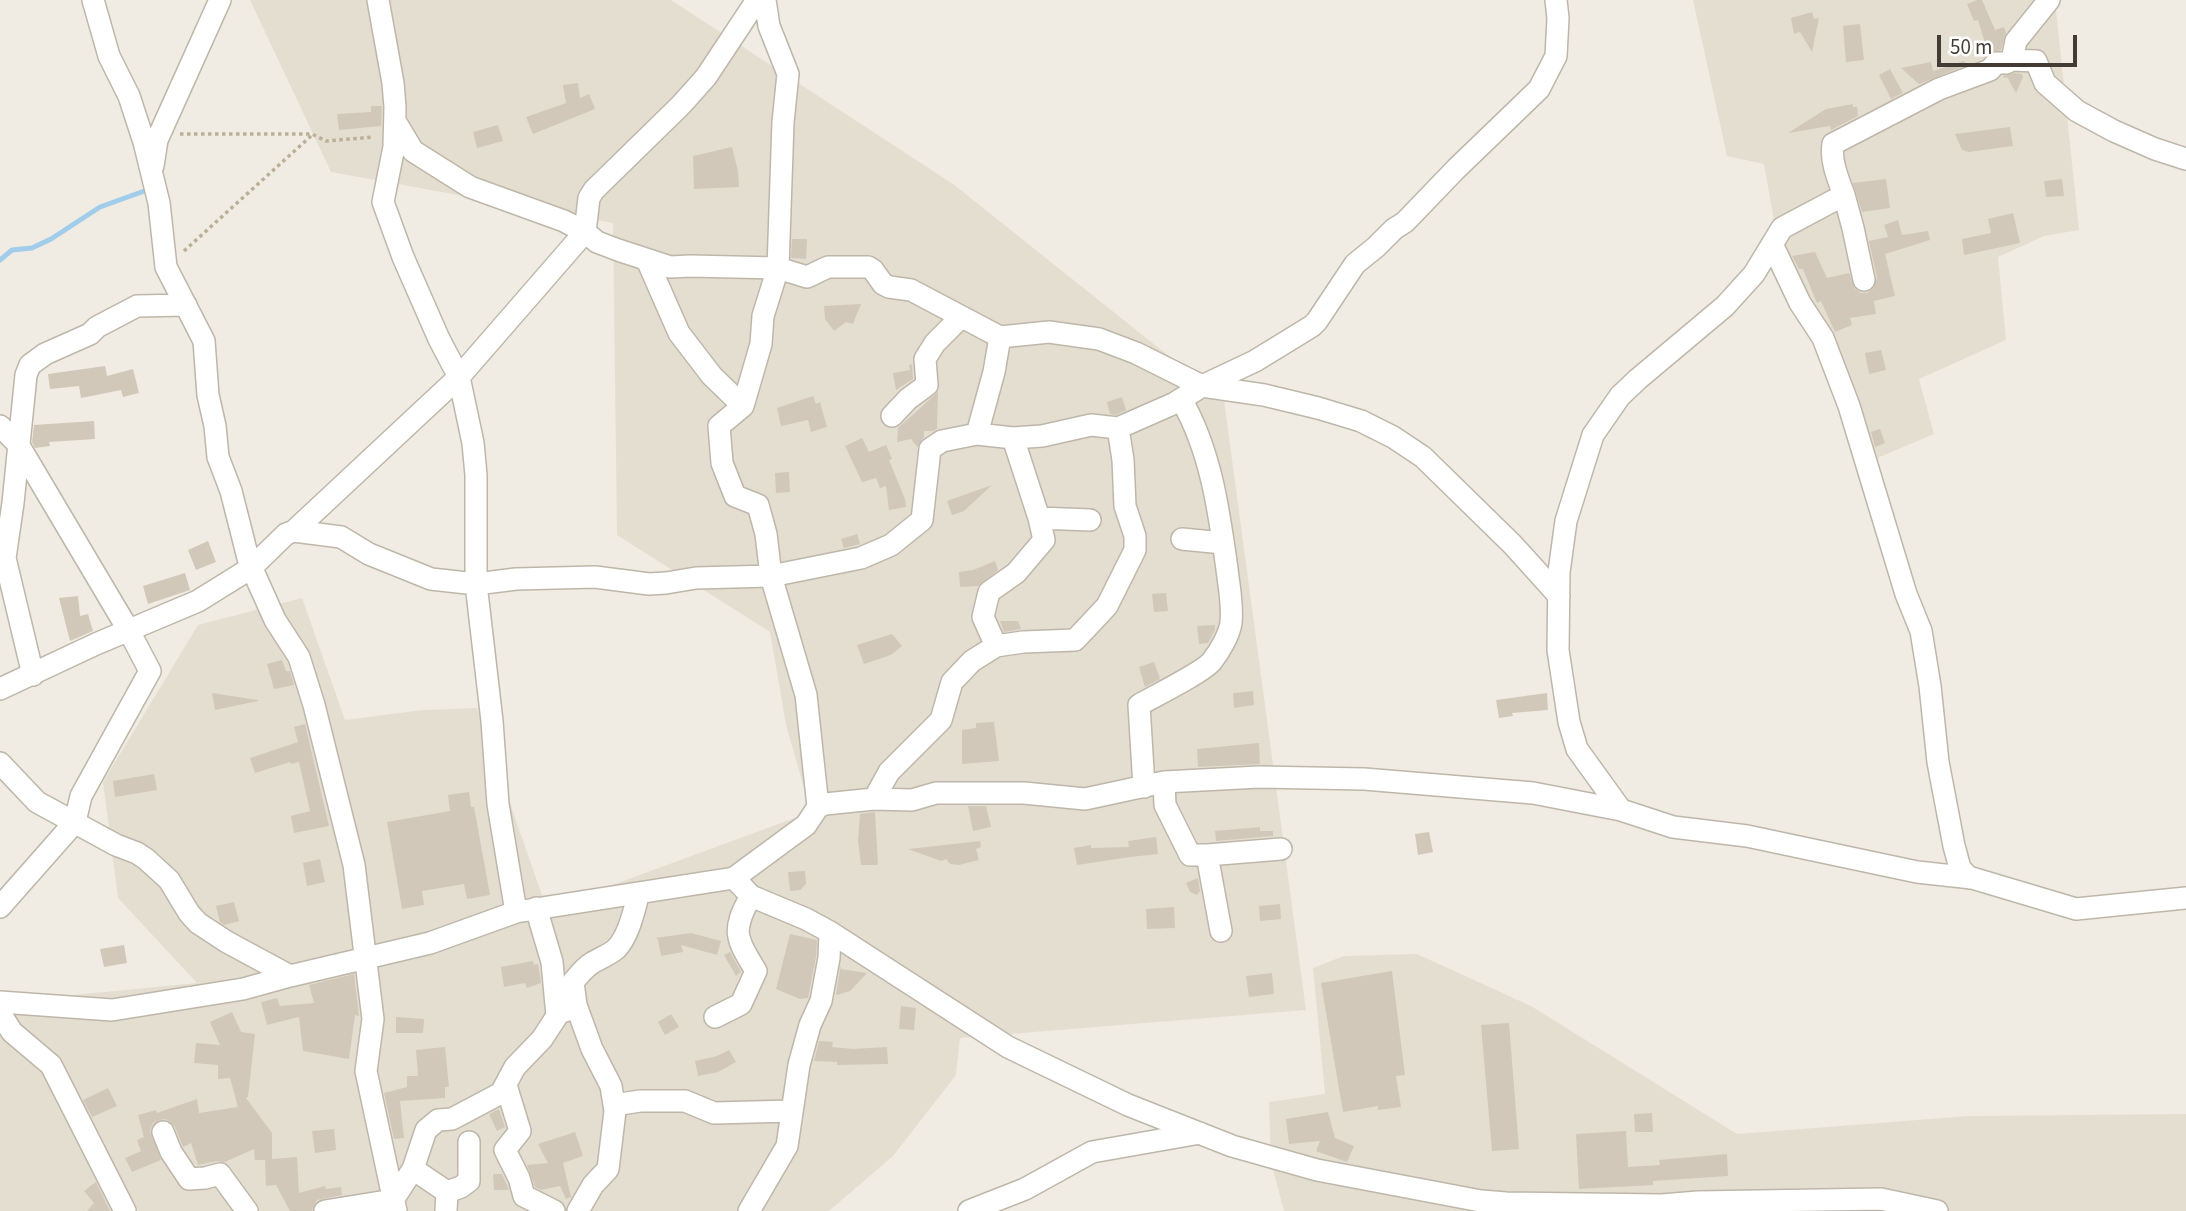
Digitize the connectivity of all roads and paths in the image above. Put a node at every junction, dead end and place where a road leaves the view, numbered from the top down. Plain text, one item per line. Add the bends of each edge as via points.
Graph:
1 (93, 0) edge
2 (220, 0) edge
3 (378, 0) edge
4 (757, 0) edge
5 (765, 0) edge
6 (1556, 0) edge
7 (2049, 0) edge
8 (2012, 60) junction
9 (395, 128) junction
10 (312, 134) junction
11 (157, 139) junction
12 (2186, 159) edge
13 (151, 172) junction
14 (1844, 195) junction
15 (585, 232) junction
16 (1772, 244) junction
17 (647, 260) junction
18 (166, 267) junction
19 (778, 268) junction
20 (1864, 281) dead end
21 (186, 305) junction
22 (960, 318) junction
23 (1000, 337) junction
24 (459, 377) junction
25 (1202, 386) junction
26 (1181, 399) junction
27 (743, 406) junction
28 (892, 416) dead end
29 (0, 426) edge
30 (1118, 428) junction
31 (977, 433) junction
32 (1013, 438) junction
33 (18, 444) junction
34 (1039, 518) junction
35 (1090, 520) dead end
36 (294, 531) junction
37 (1182, 539) dead end
38 (1223, 542) junction
39 (2, 562) edge
40 (251, 568) junction
41 (771, 576) junction
42 (476, 584) junction
43 (1559, 596) junction
44 (129, 631) junction
45 (996, 646) junction
46 (33, 675) junction
47 (0, 689) edge
48 (0, 764) edge
49 (1154, 785) junction
50 (874, 799) junction
51 (818, 807) junction
52 (1621, 810) junction
53 (75, 822) junction
54 (1281, 849) dead end
55 (1207, 855) junction
56 (734, 878) junction
57 (1969, 878) junction
58 (639, 892) junction
59 (751, 896) junction
60 (2186, 898) edge
61 (0, 907) edge
62 (526, 910) junction
63 (1222, 930) dead end
64 (830, 932) junction
65 (366, 959) junction
66 (290, 976) junction
67 (0, 1002) edge
68 (576, 1005) junction
69 (0, 1013) edge
70 (557, 1016) junction
71 (715, 1017) dead end
72 (6, 1040) edge
73 (506, 1085) junction
74 (614, 1105) junction
75 (791, 1111) junction
76 (163, 1132) dead end
77 (1200, 1133) junction
78 (469, 1142) dead end
79 (413, 1169) junction
80 (446, 1201) edge
81 (395, 1206) edge
82 (1624, 1209) edge
83 (1929, 1210) edge
84 (125, 1211) edge
85 (247, 1211) edge
86 (325, 1211) edge
87 (554, 1211) edge
88 (578, 1211) edge
89 (749, 1211) edge
90 (969, 1211) edge

1 - 13 street via 109,55 131,101
2 - 11 street
3 - 9 street via 395,92
4 - 15 street via 706,77 594,190
5 - 19 street via 769,26 788,74
6 - 25 street via 1556,56 1534,96 1405,222 1355,264 1312,326
7 - 8 street via 2015,41
8 - 12 street via 2036,61 2045,83 2096,122
8 - 14 street via 1939,89 1833,144
9 - 10 path via 326,141
9 - 15 street via 413,151 470,187
9 - 24 street via 384,208
10 - 11 path via 172,134
10 - 18 path
11 - 13 street
13 - 18 street
14 - 16 street via 1782,228
14 - 20 street
15 - 17 street via 597,242
15 - 24 street
16 - 43 street via 1754,274 1725,306 1637,379 1596,430 1567,517
16 - 57 street via 1800,303 1823,338 1845,394 1921,631 1937,762 1960,868
17 - 19 street via 670,267
17 - 27 street via 679,333 712,376
18 - 21 street
19 - 22 street via 807,277 828,267 868,267 883,284 911,290
19 - 27 street
21 - 33 street via 137,306 30,365
21 - 40 street via 204,341 218,457
22 - 23 street
22 - 28 street via 925,359 927,386
23 - 25 street via 1049,332 1099,339
23 - 31 street
24 - 36 street
24 - 42 street via 474,443
25 - 26 street
25 - 43 street via 1318,408 1393,437 1423,457
26 - 30 street
26 - 38 street via 1213,482
27 - 41 street via 719,426 722,463 735,496 758,505
29 - 33 street
30 - 32 street via 1091,425
30 - 45 street via 1125,506 1135,550 1110,601 1075,640
31 - 32 street
31 - 41 street via 942,440 930,449 922,520 894,543 861,558
32 - 34 street
33 - 39 street
33 - 44 street
34 - 35 street
34 - 45 street via 1044,540 1016,573 989,592 983,617
36 - 40 street
36 - 42 street via 341,537 369,554 431,579
37 - 38 street
38 - 49 street via 1230,629 1211,664 1139,705
39 - 46 street
40 - 44 street via 198,601
40 - 65 street via 275,620 299,657 314,705 354,865
41 - 42 street via 649,584 595,577
41 - 51 street via 806,695
42 - 62 street via 498,804
43 - 52 street via 1558,650 1569,722 1580,755
44 - 46 street
44 - 53 street via 150,671 81,796
45 - 50 street via 965,666 952,682 941,720 889,772
46 - 47 street
48 - 53 street via 37,802
49 - 50 street via 1084,799 936,793 912,800
49 - 52 street via 1259,777 1364,779 1533,793
49 - 55 street via 1190,855
50 - 51 street
51 - 56 street via 806,825
52 - 57 street via 1673,827 1747,836 1917,872
53 - 61 street
53 - 66 street via 146,859 169,880 198,923
54 - 55 street
55 - 63 street
56 - 58 street
56 - 59 street
57 - 60 street via 2076,909
58 - 62 street
58 - 68 street via 620,944 573,982
59 - 64 street
59 - 71 street via 740,916 738,932 739,943 756,971 741,1003
62 - 65 street
62 - 70 street via 552,962
64 - 75 street via 821,1001 799,1065
64 - 77 street via 1008,1047 1128,1105
65 - 66 street
65 - 81 street via 373,1019 366,1071
66 - 67 street via 243,989 112,1010
68 - 70 street
68 - 74 street via 611,1086
69 - 72 street
70 - 73 street
72 - 84 street via 51,1065
73 - 79 street via 500,1093 452,1119 438,1120 426,1130
73 - 87 street via 520,1131 505,1150 524,1196
74 - 75 street via 685,1101 714,1113
74 - 88 street via 608,1170
75 - 89 street via 788,1146
76 - 85 street via 189,1179 220,1174
77 - 82 street via 1317,1170 1481,1201
77 - 90 street via 1092,1152 1025,1189
78 - 80 street via 469,1181
79 - 80 street
79 - 81 street
81 - 86 street
82 - 83 street via 1881,1199

